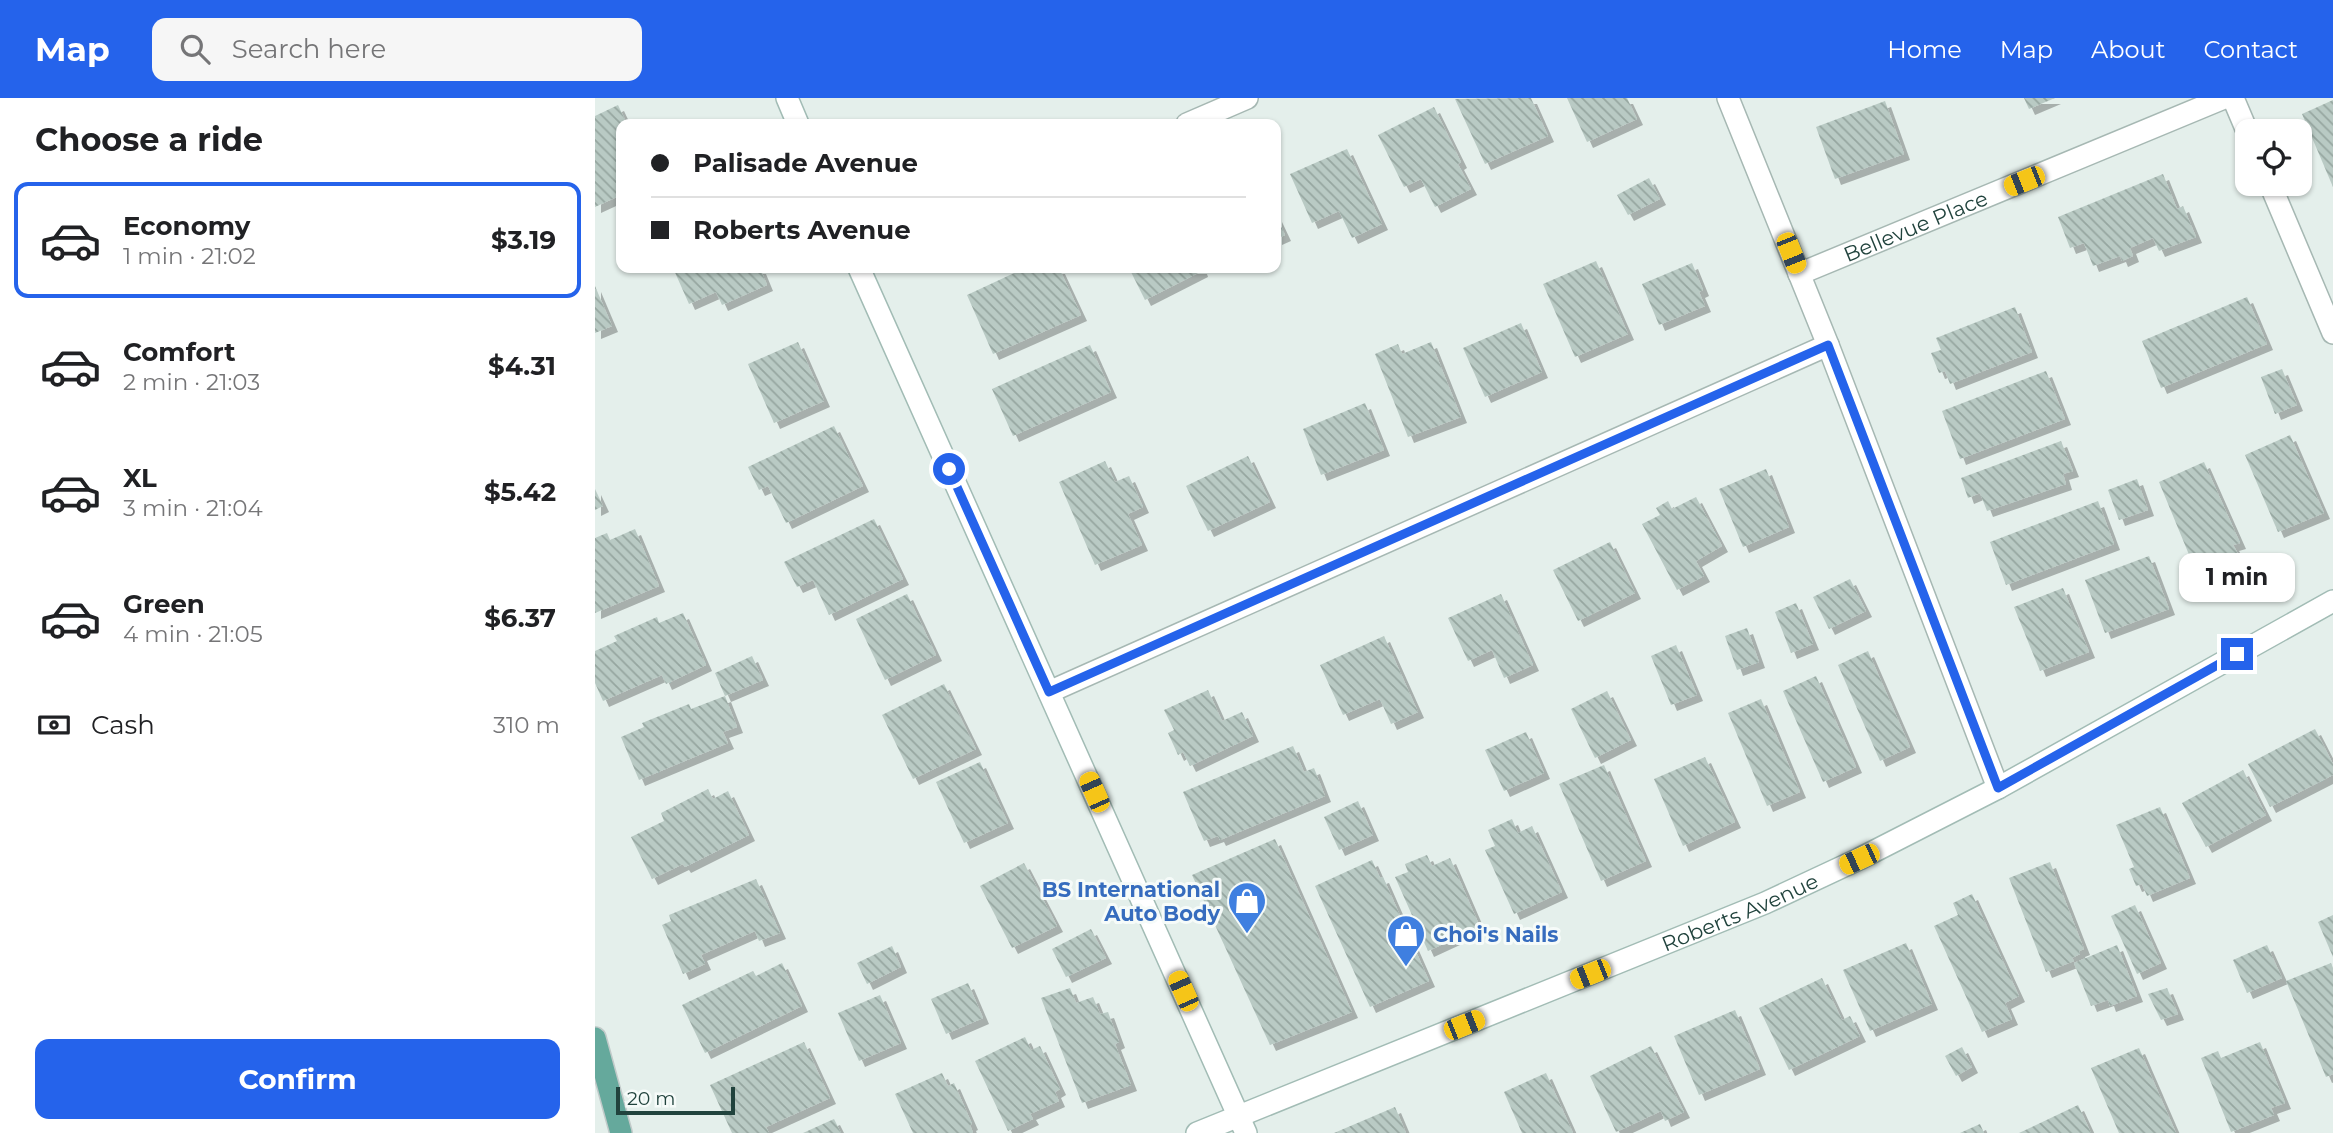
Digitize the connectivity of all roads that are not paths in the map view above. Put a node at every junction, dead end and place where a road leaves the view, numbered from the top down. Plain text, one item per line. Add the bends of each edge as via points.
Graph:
1 (787, 98) edge
2 (1247, 98) edge
3 (1728, 98) edge
4 (2224, 98) edge
5 (2233, 98) edge
6 (796, 119) edge
7 (1199, 119) edge
8 (2242, 119) edge
9 (2275, 196) edge
10 (865, 273) edge
11 (1799, 274) junction
12 (2333, 332) edge
13 (1828, 345) junction
14 (2333, 601) edge
15 (1049, 692) junction
16 (1998, 788) junction
17 (595, 1038) edge
18 (1243, 1124) edge
19 (621, 1133) edge
20 (1197, 1133) edge

1 - 6 street
2 - 7 street
3 - 11 street
4 - 11 street, Bellevue Place
5 - 8 street
9 - 12 street
10 - 15 street
11 - 13 street
13 - 15 street
13 - 16 street
14 - 16 street, Roberts Avenue
15 - 18 street
16 - 18 street, Roberts Avenue via 1765,904
17 - 19 main road
18 - 20 street, Roberts Avenue

